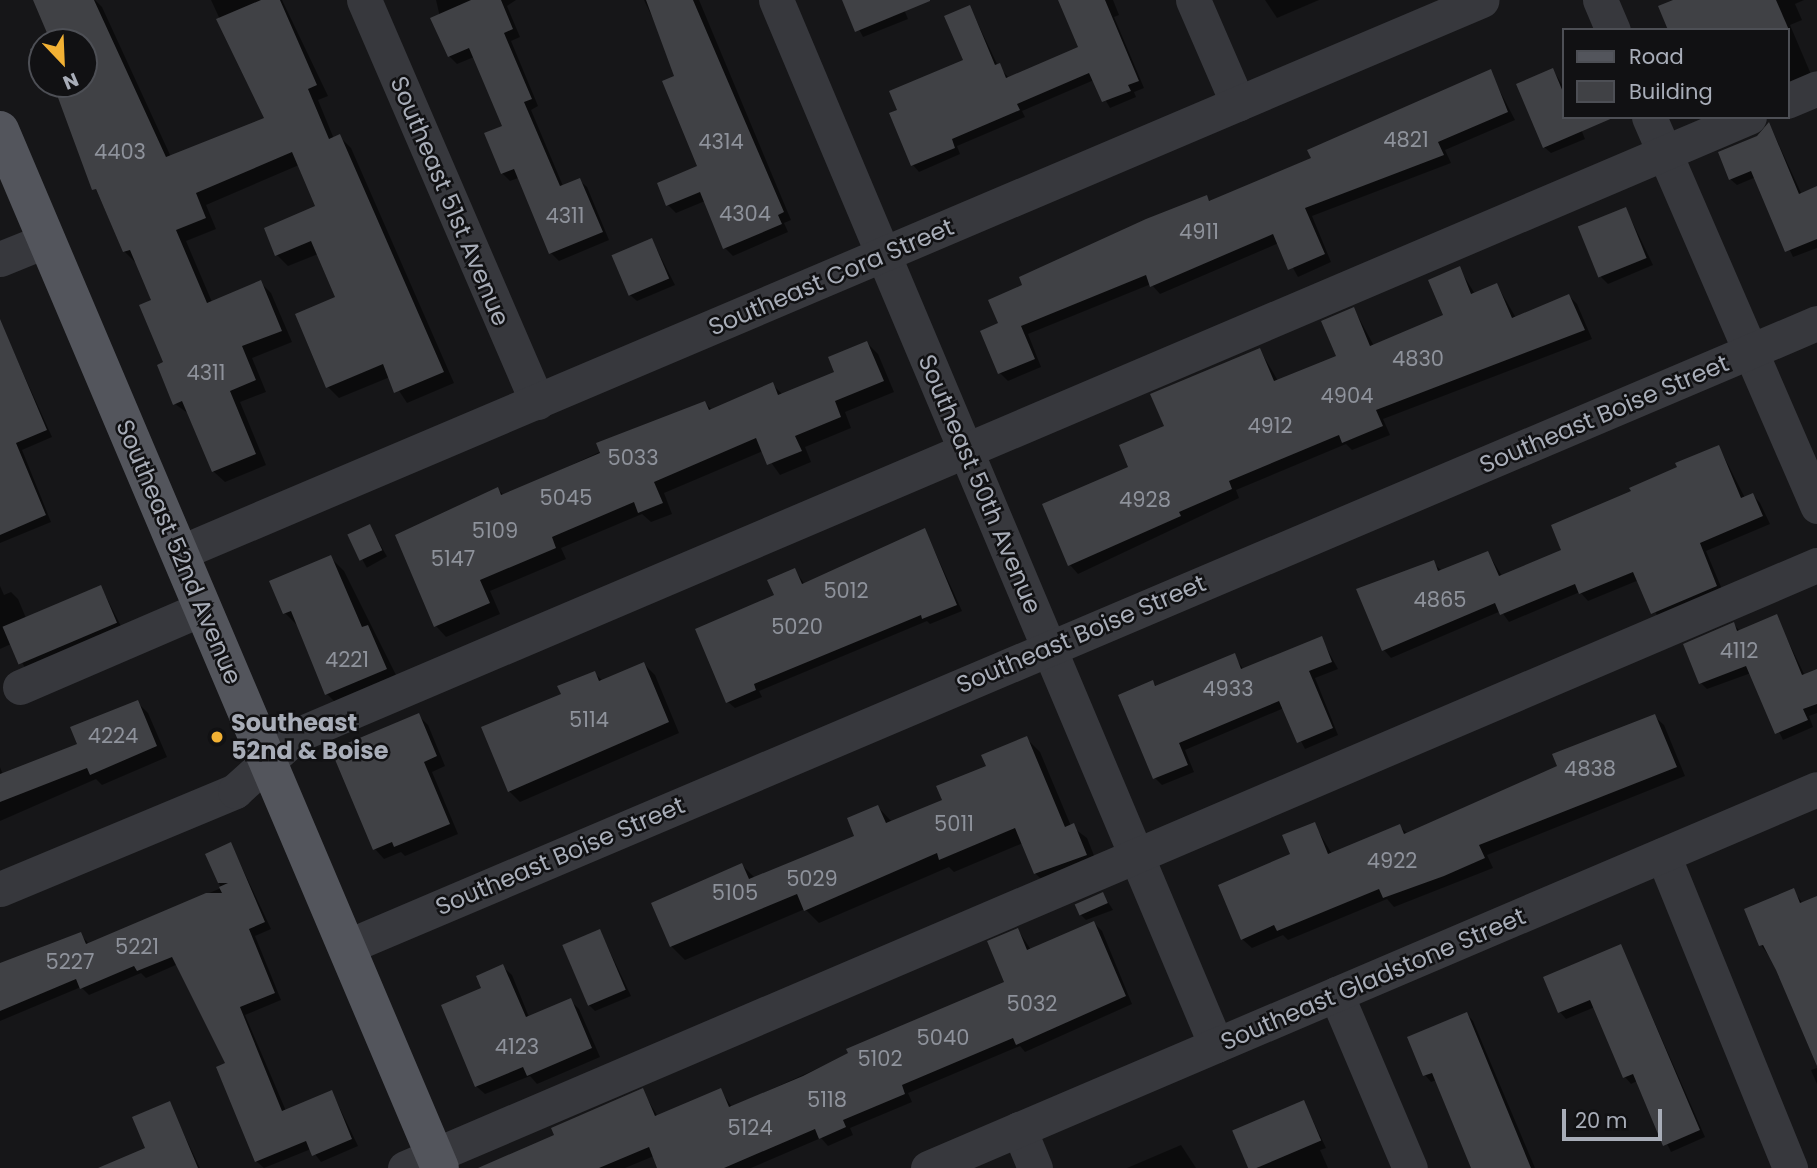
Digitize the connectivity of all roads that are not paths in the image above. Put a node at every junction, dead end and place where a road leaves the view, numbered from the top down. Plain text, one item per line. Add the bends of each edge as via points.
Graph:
1 (364, 0) edge
2 (776, 0) edge
3 (1193, 0) edge
4 (1482, 0) edge
5 (1600, 0) edge
6 (1612, 28) edge
7 (1817, 88) edge
8 (1789, 100) edge
9 (1238, 104) junction
10 (1650, 119) edge
11 (1744, 119) edge
12 (0, 130) edge
13 (1664, 154) junction
14 (47, 240) junction
15 (886, 254) junction
16 (0, 259) edge
17 (1817, 323) edge
18 (1751, 351) junction
19 (537, 402) junction
20 (966, 452) junction
21 (1817, 506) edge
22 (179, 553) junction
23 (1817, 565) edge
24 (202, 608) junction
25 (1049, 648) junction
26 (20, 687) dead end
27 (268, 762) junction
28 (1817, 789) edge
29 (1662, 855) junction
30 (1136, 856) junction
31 (0, 889) edge
32 (346, 947) junction
33 (1336, 994) junction
34 (1216, 1045) junction
35 (1019, 1129) junction
36 (427, 1164) edge
37 (928, 1168) edge
38 (1035, 1168) edge
39 (1410, 1168) edge
40 (1790, 1168) edge

1 - 19 street, Southeast 51st Avenue
2 - 15 street, Southeast 50th Avenue
3 - 9 street
4 - 9 street, Southeast Cora Street
5 - 6 street
7 - 8 street
9 - 15 street, Southeast Cora Street
10 - 13 street
11 - 13 street
12 - 14 main road, Southeast 52nd Avenue
13 - 18 street
13 - 20 street
14 - 16 street
14 - 22 main road, Southeast 52nd Avenue
15 - 19 street, Southeast Cora Street
15 - 20 street, Southeast 50th Avenue
17 - 18 street, Southeast Boise Street
18 - 21 street
18 - 25 street, Southeast Boise Street
19 - 22 street, Southeast Cora Street
20 - 25 street, Southeast 50th Avenue
20 - 27 street via 297,735
22 - 24 main road, Southeast 52nd Avenue
23 - 30 street
24 - 26 street
24 - 27 main road, Southeast 52nd Avenue
25 - 30 street, Southeast 50th Avenue
25 - 32 street, Southeast Boise Street
27 - 31 street via 235,791
27 - 32 main road, Southeast 52nd Avenue
28 - 29 street, Southeast Gladstone Street
29 - 33 street, Southeast Gladstone Street
29 - 40 street
30 - 34 street, Southeast 50th Avenue
30 - 36 street
32 - 36 main road, Southeast 52nd Avenue
33 - 34 street, Southeast Gladstone Street
33 - 39 street
34 - 35 street, Southeast Gladstone Street
35 - 37 street, Southeast Gladstone Street
35 - 38 street

